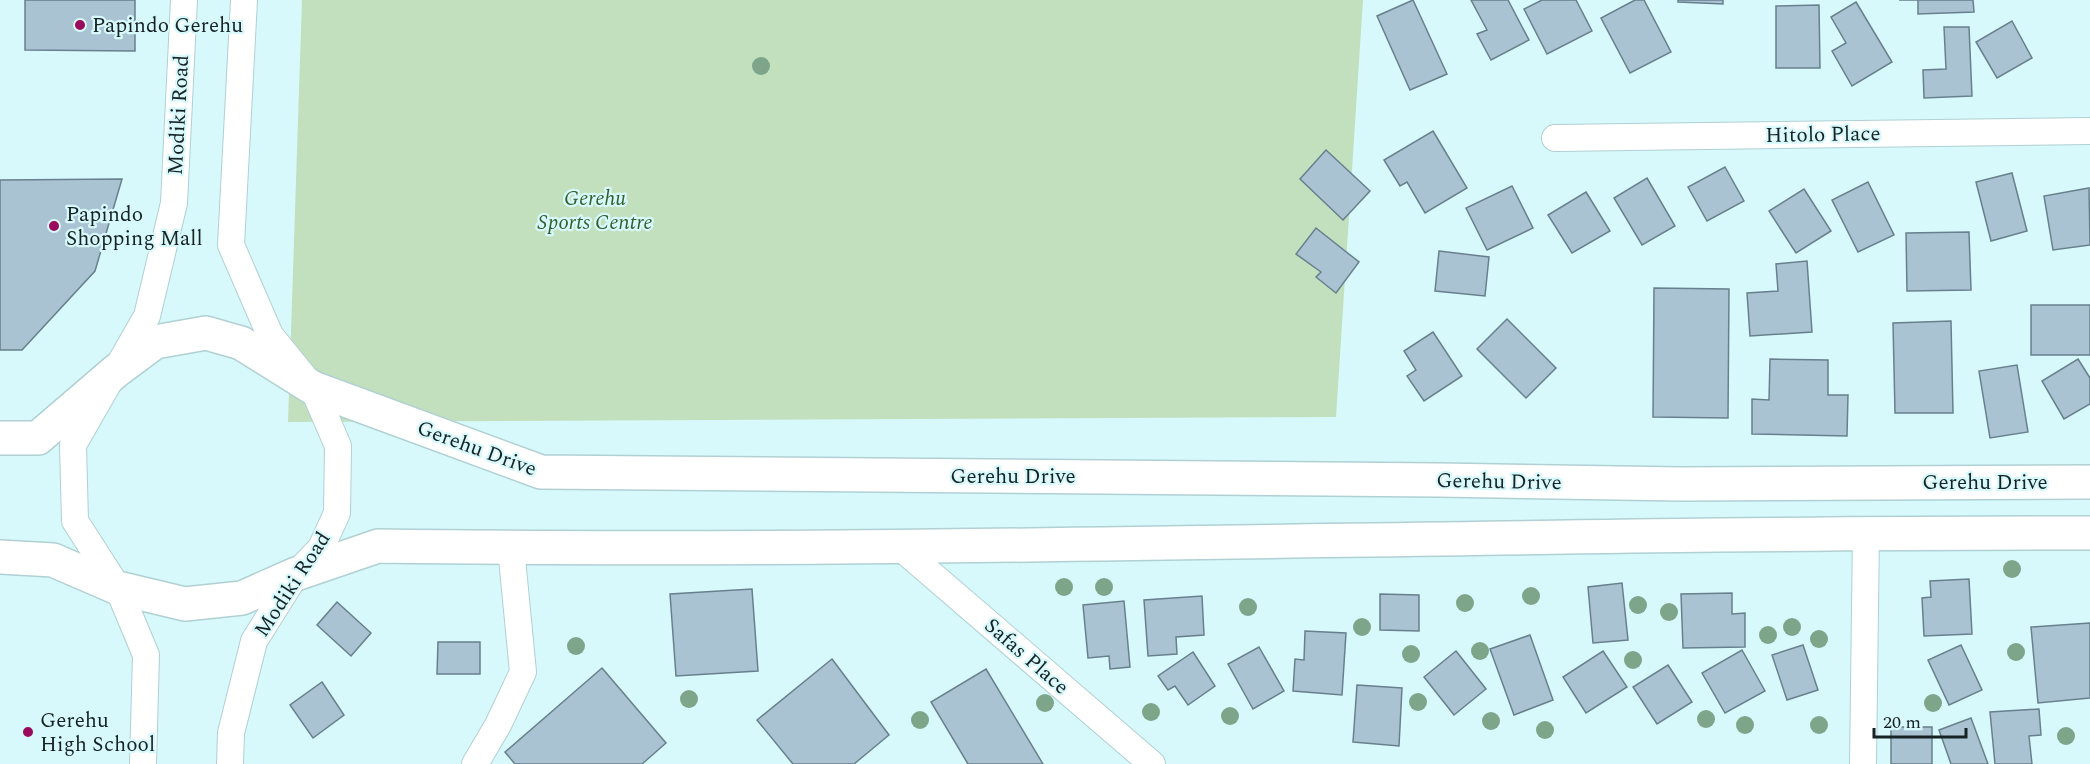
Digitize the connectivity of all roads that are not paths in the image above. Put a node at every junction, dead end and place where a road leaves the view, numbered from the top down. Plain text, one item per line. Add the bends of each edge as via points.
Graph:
1 (184, 0) edge
2 (244, 0) edge
3 (2090, 131) edge
4 (1555, 138) dead end
5 (116, 371) junction
6 (314, 388) junction
7 (0, 438) edge
8 (2090, 482) edge
9 (1866, 533) junction
10 (2090, 533) edge
11 (511, 548) junction
12 (901, 548) junction
13 (0, 557) edge
14 (296, 574) junction
15 (118, 588) junction
16 (143, 764) edge
17 (230, 764) edge
18 (475, 764) edge
19 (1152, 764) edge
20 (1863, 764) edge

1 - 5 street, Modiki Road via 174,203 147,316
2 - 6 street, Modiki Road via 231,245 270,335
3 - 4 street, Hitolo Place
5 - 6 street, Gerehu Drive via 155,342 206,333 241,343
5 - 7 street, Gerehu Drive via 38,438
5 - 15 street, Modiki Road via 73,445 75,521
6 - 8 street, Gerehu Drive via 541,472 1681,484
6 - 14 street, Modiki Road via 338,446 337,513 321,548
9 - 10 street
9 - 12 street
9 - 20 street
11 - 12 street
11 - 14 street via 378,546
11 - 18 street via 524,672
12 - 19 street, Safas Place
13 - 15 street via 54,560
14 - 15 street via 242,598 185,604
14 - 17 street, Modiki Road via 254,641 231,733
15 - 16 street, Modiki Road via 146,655

